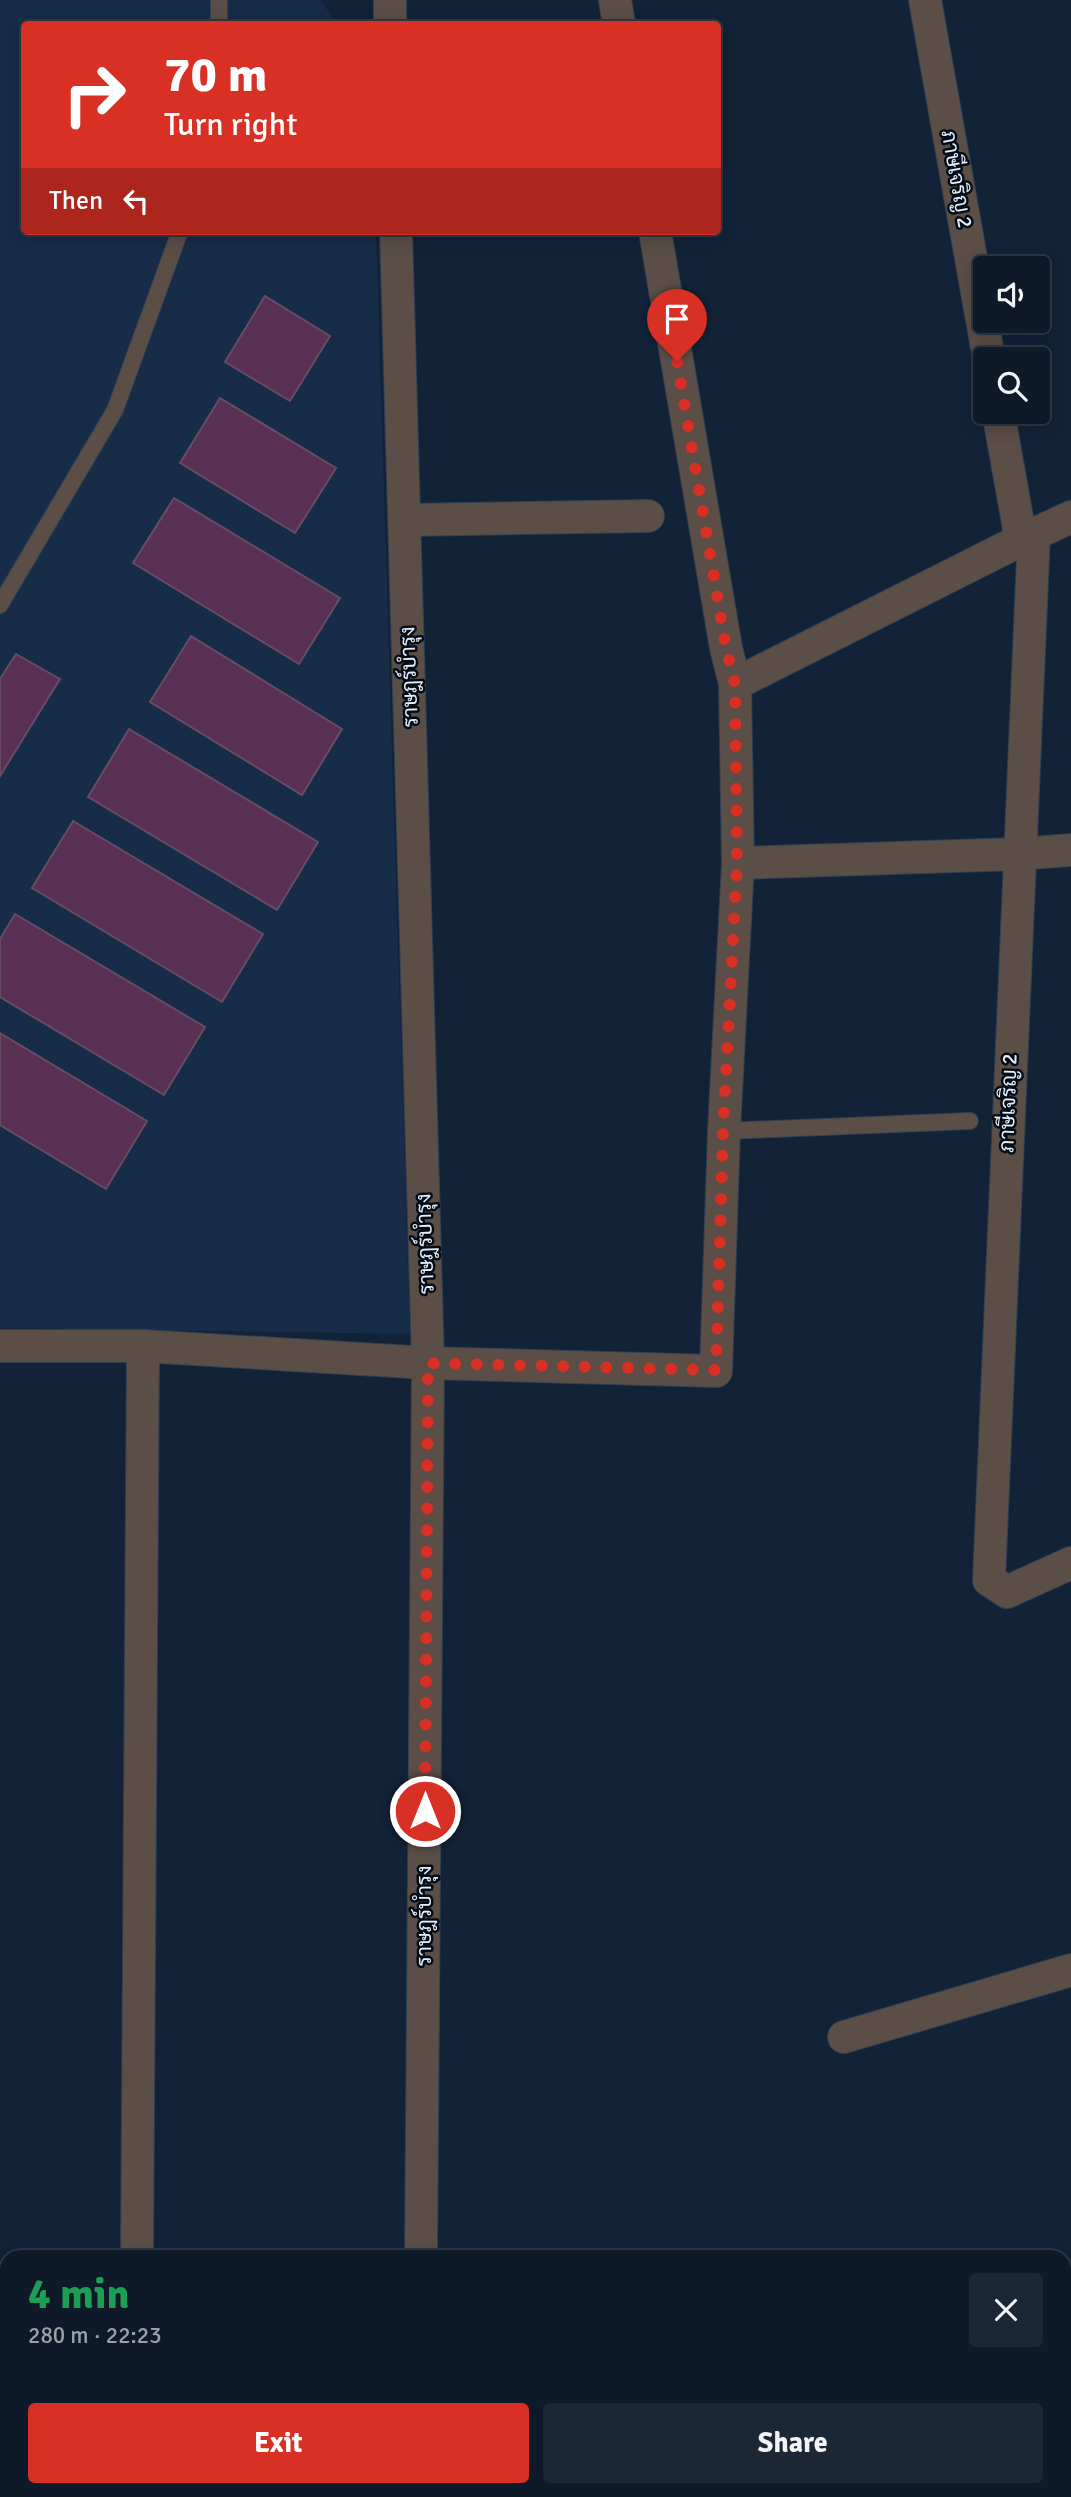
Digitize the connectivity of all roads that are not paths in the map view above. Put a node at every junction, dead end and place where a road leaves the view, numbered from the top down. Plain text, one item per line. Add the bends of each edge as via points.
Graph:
1 (219, 0) edge
2 (390, 0) edge
3 (615, 0) edge
4 (925, 0) edge
5 (219, 21) edge
6 (390, 21) edge
7 (618, 21) edge
8 (179, 235) edge
9 (396, 235) edge
10 (655, 235) edge
11 (987, 347) edge
12 (1001, 424) edge
13 (648, 516) dead end
14 (1071, 517) edge
15 (405, 520) junction
16 (1027, 537) junction
17 (0, 605) edge
18 (735, 684) junction
19 (1071, 850) edge
20 (1018, 854) junction
21 (737, 863) junction
22 (970, 1121) dead end
23 (723, 1130) junction
24 (0, 1346) edge
25 (143, 1346) junction
26 (428, 1363) junction
27 (1071, 1563) edge
28 (1071, 1970) edge
29 (844, 2037) dead end
30 (137, 2250) edge
31 (421, 2250) edge

1 - 5 lane
2 - 6 street
3 - 7 street
4 - 11 street, ภาษีเจริญ 2
8 - 17 lane via 115,410
9 - 15 street, ราษฎร์บำรุง
10 - 18 street
12 - 16 street, ภาษีเจริญ 2
13 - 15 street
14 - 16 street
15 - 26 street, ราษฎร์บำรุง
16 - 18 street
16 - 20 street, ภาษีเจริญ 2
18 - 21 street
19 - 20 street
20 - 21 street
20 - 27 street, ภาษีเจริญ 2 via 989,1580 1007,1592
21 - 23 street
22 - 23 lane
23 - 26 street via 716,1370
24 - 25 street
25 - 26 street
25 - 30 street
26 - 31 street, ราษฎร์บำรุง
28 - 29 street

